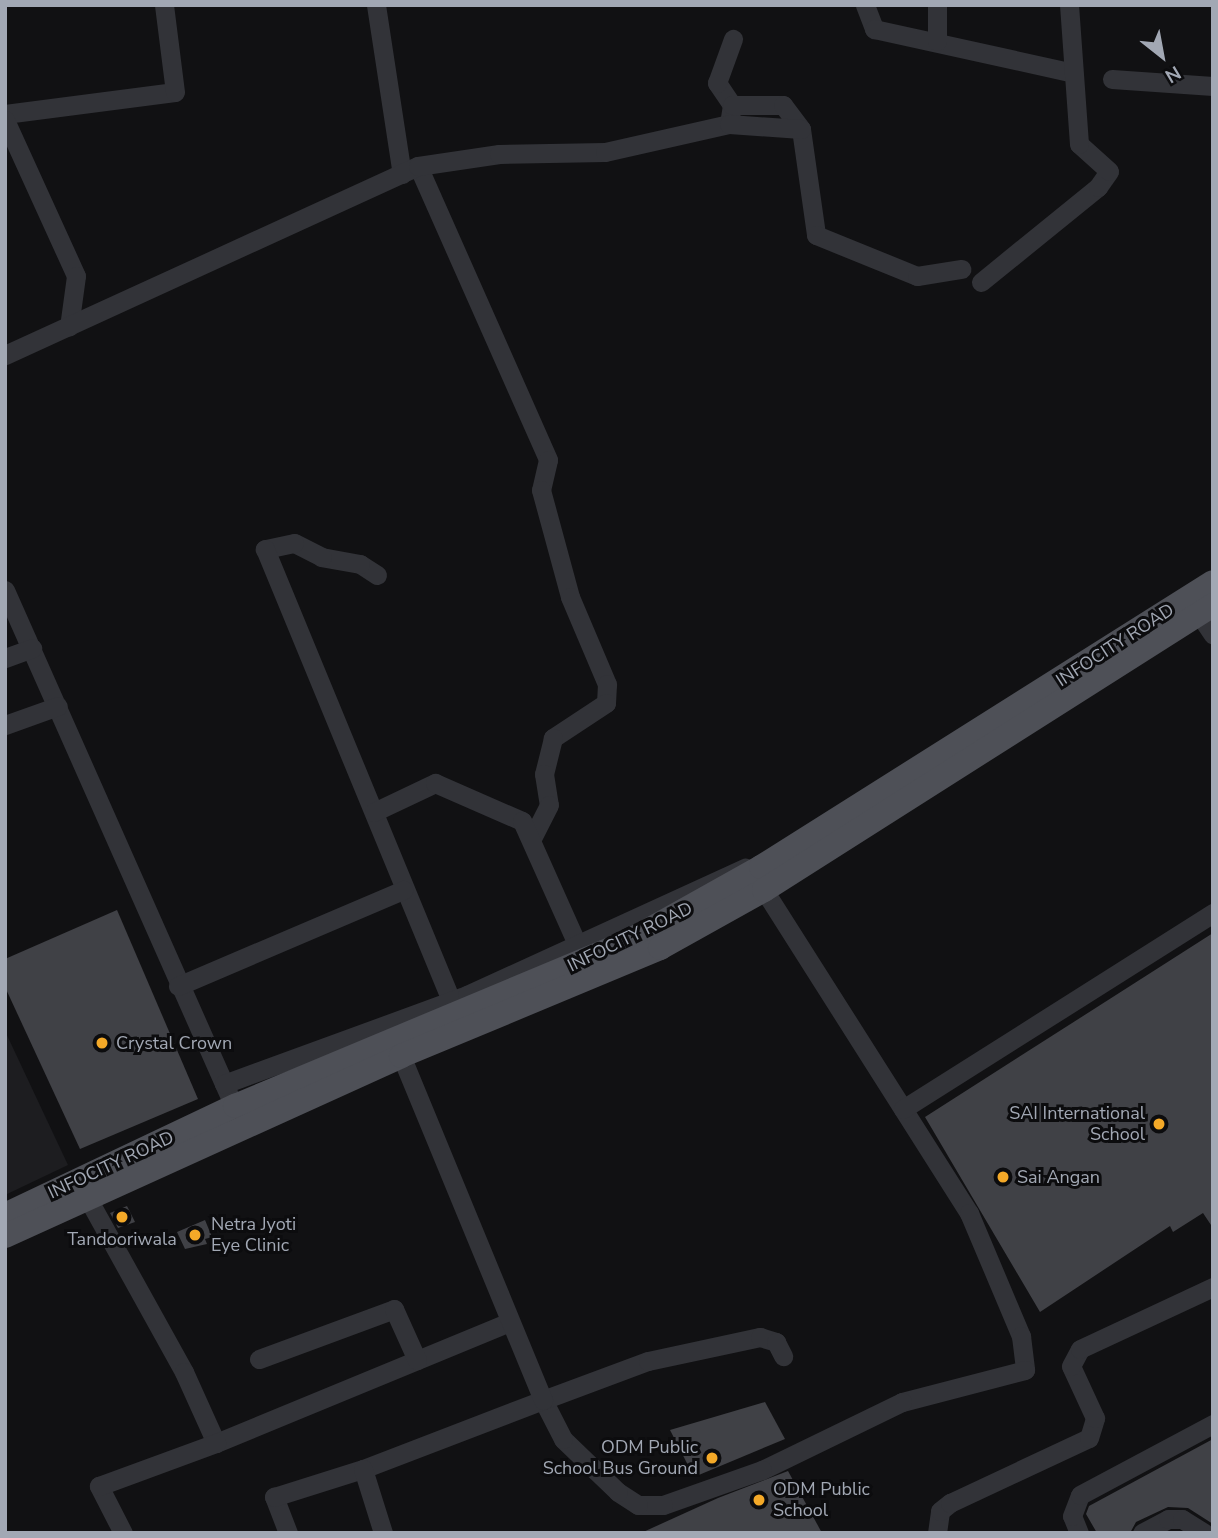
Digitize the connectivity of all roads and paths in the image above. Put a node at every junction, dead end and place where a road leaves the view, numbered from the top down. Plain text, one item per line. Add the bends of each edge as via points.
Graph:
1 (164, 5) edge
2 (376, 5) edge
3 (866, 5) edge
4 (937, 5) edge
5 (1069, 5) edge
6 (733, 38) dead end
7 (937, 41) junction
8 (1070, 72) junction
9 (1112, 79) dead end
10 (1213, 86) edge
11 (5, 114) edge
12 (730, 115) junction
13 (5, 120) edge
14 (410, 170) junction
15 (961, 269) dead end
16 (981, 282) dead end
17 (69, 327) junction
18 (5, 355) edge
19 (377, 575) dead end
20 (1213, 582) edge
21 (5, 590) edge
22 (1206, 609) edge
23 (1213, 635) edge
24 (32, 648) junction
25 (5, 658) edge
26 (58, 706) junction
27 (5, 725) edge
28 (888, 800) junction
29 (374, 812) junction
30 (531, 840) junction
31 (763, 878) junction
32 (403, 890) junction
33 (1213, 913) edge
34 (576, 942) junction
35 (178, 986) junction
36 (451, 1001) junction
37 (515, 1001) junction
38 (401, 1056) junction
39 (229, 1096) junction
40 (903, 1109) junction
41 (87, 1197) junction
42 (5, 1204) edge
43 (5, 1214) edge
44 (5, 1236) edge
45 (1213, 1287) edge
46 (510, 1322) junction
47 (783, 1356) dead end
48 (259, 1359) dead end
49 (417, 1360) junction
50 (543, 1400) junction
51 (1213, 1424) edge
52 (216, 1443) junction
53 (363, 1469) junction
54 (123, 1533) edge
55 (288, 1533) edge
56 (383, 1533) edge
57 (937, 1533) edge
58 (1079, 1533) edge
59 (1142, 1533) edge
60 (1204, 1533) edge

1 - 11 street via 175,92
2 - 14 street
3 - 7 street via 874,29
4 - 7 street
5 - 8 street
6 - 12 street via 717,83
7 - 8 street
8 - 16 street via 1079,144 1109,171 1098,187
9 - 10 street
12 - 14 street via 605,152 499,154
12 - 15 street via 801,130 816,235 916,276
13 - 17 street via 76,276
14 - 17 street
14 - 30 street via 548,460 541,490 570,597 607,684 606,703 553,738 544,774 550,805
17 - 18 street
19 - 29 street via 360,564 322,557 294,543 265,549
20 - 28 main road, INFOCITY ROAD
21 - 24 street
22 - 23 street
22 - 28 main road, INFOCITY ROAD
24 - 25 street
24 - 26 street
26 - 27 street
26 - 35 street
28 - 31 main road, INFOCITY ROAD
29 - 30 street via 435,782 522,821
29 - 32 street
30 - 34 street
31 - 34 street via 736,869
31 - 37 main road, INFOCITY ROAD
31 - 40 street
32 - 35 street
32 - 36 street
33 - 40 street
34 - 36 street
35 - 39 street
36 - 39 street
37 - 38 main road, INFOCITY ROAD
37 - 39 main road, INFOCITY ROAD
38 - 41 main road, INFOCITY ROAD
38 - 46 street
39 - 42 street
39 - 43 main road, INFOCITY ROAD
40 - 50 street via 969,1213 1021,1336 1025,1370 902,1402 762,1470 663,1505 638,1505 618,1492 563,1439
41 - 44 main road, INFOCITY ROAD
41 - 52 street via 184,1372
45 - 57 street via 1080,1349 1071,1366 1095,1418 1089,1438 950,1503 940,1511
46 - 49 street
46 - 50 street
47 - 50 street via 776,1342 761,1337 648,1361
48 - 49 street via 394,1309
49 - 52 street
50 - 53 street
51 - 58 street via 1080,1495 1072,1517
52 - 54 street via 99,1486
53 - 55 street via 274,1497
53 - 56 street
59 - 60 street via 1168,1519 1182,1519

